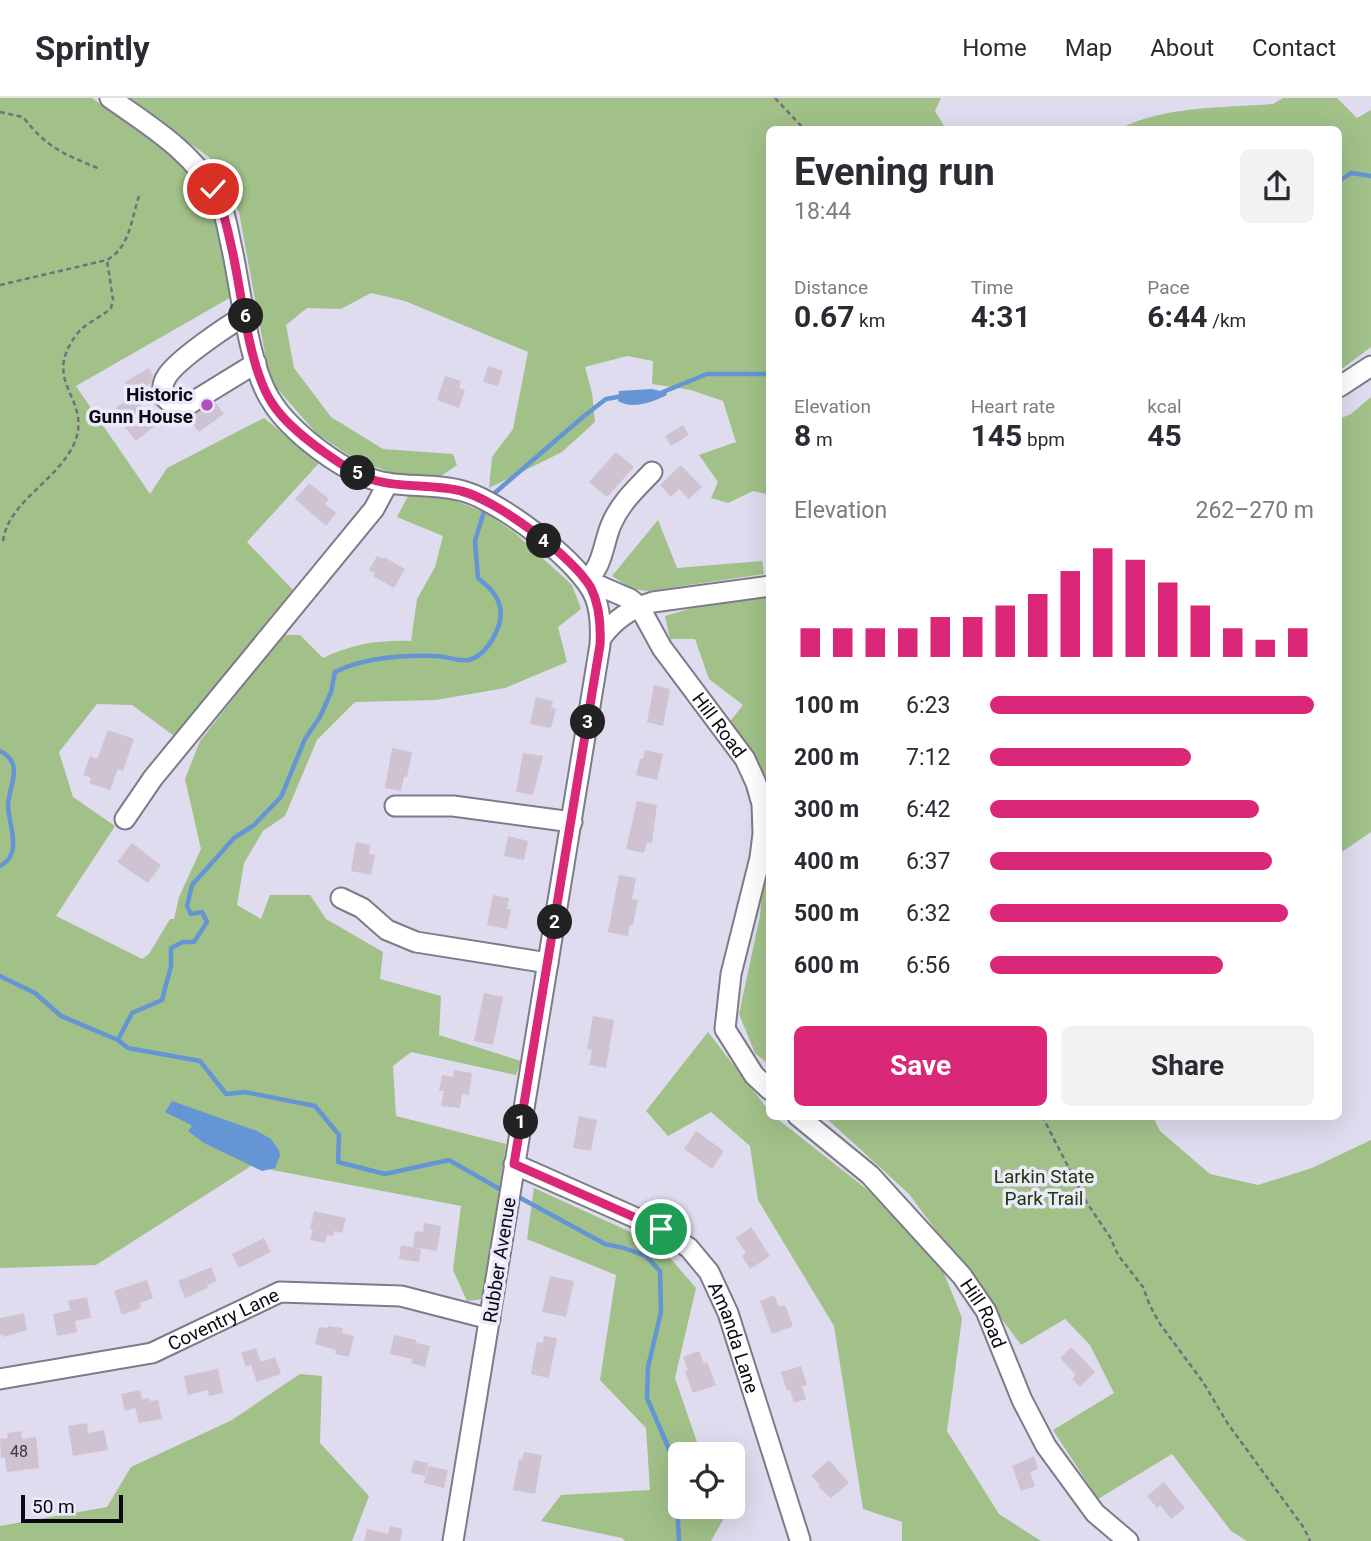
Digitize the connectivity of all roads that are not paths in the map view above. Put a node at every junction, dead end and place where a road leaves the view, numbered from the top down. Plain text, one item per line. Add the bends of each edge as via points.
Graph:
1 (110, 98) edge
2 (246, 315) junction
3 (256, 363) junction
4 (1371, 366) edge
5 (1342, 385) edge
6 (652, 472) dead end
7 (388, 483) junction
8 (586, 580) junction
9 (766, 586) edge
10 (639, 606) junction
11 (601, 638) junction
12 (395, 806) dead end
13 (125, 819) dead end
14 (572, 822) junction
15 (341, 898) dead end
16 (548, 963) junction
17 (766, 1086) edge
18 (803, 1120) edge
19 (512, 1174) junction
20 (490, 1319) junction
21 (0, 1379) edge
22 (800, 1540) edge
23 (453, 1541) edge
24 (1128, 1541) edge

1 - 2 street via 190,159 213,189 227,224
2 - 3 street
2 - 3 street via 225,326 171,371 163,386 164,397 173,405 186,406
3 - 7 street via 270,401 301,434 351,470
4 - 5 street
6 - 8 street via 624,500 595,573
7 - 8 street via 452,489 488,502 551,547
7 - 13 street via 374,509 153,778
8 - 10 street
8 - 11 street, Rubber Avenue via 598,606
9 - 10 street
10 - 11 street via 617,619
10 - 17 street, Hill Road via 679,673 745,760 759,793 760,858 731,974 725,1029
11 - 14 street, Rubber Avenue
12 - 14 street via 453,806
14 - 16 street, Rubber Avenue
15 - 16 street via 362,908 387,930 416,942
16 - 19 street, Rubber Avenue
18 - 24 street, Hill Road via 870,1175 962,1276 986,1311 1046,1446 1095,1513
19 - 20 street, Rubber Avenue
19 - 22 street, Amanda Lane via 661,1229 689,1248 709,1272 728,1313
20 - 21 street, Coventry Lane via 401,1296 280,1292 152,1353
20 - 23 street, Rubber Avenue

